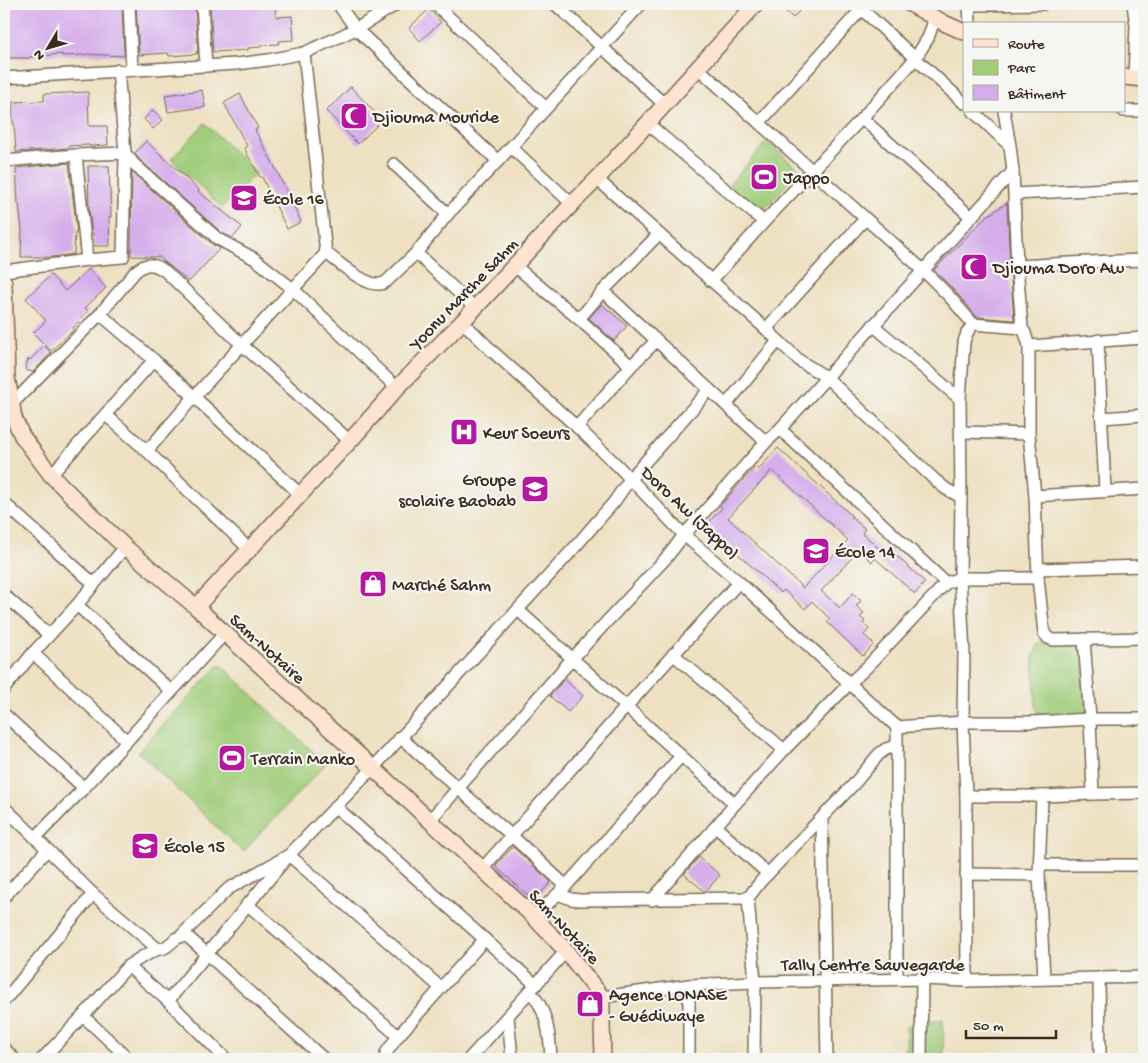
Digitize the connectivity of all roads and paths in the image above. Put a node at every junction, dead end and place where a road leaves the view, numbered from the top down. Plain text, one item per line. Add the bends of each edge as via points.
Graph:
1 (129, 4) edge
2 (202, 4) edge
3 (338, 4) edge
4 (397, 4) edge
5 (435, 4) edge
6 (555, 4) edge
7 (641, 4) edge
8 (756, 4) edge
9 (910, 4) edge
10 (1043, 4) edge
11 (1133, 4) edge
12 (861, 5) edge
13 (970, 5) edge
14 (935, 18) junction
15 (970, 22) edge
16 (1140, 26) edge
17 (356, 29) junction
18 (963, 32) edge
19 (602, 47) junction
20 (304, 53) junction
21 (915, 59) junction
22 (206, 66) junction
23 (698, 68) junction
24 (118, 70) junction
25 (132, 70) junction
26 (4, 78) edge
27 (1134, 78) edge
28 (963, 103) edge
29 (664, 104) junction
30 (546, 108) junction
31 (1126, 111) edge
32 (1144, 111) edge
33 (974, 112) edge
34 (1004, 112) edge
35 (862, 118) junction
36 (647, 123) junction
37 (759, 123) junction
38 (1010, 146) junction
39 (511, 147) junction
40 (124, 153) junction
41 (76, 155) junction
42 (4, 161) edge
43 (498, 161) junction
44 (394, 164) dead end
45 (812, 170) junction
46 (1013, 171) junction
47 (597, 178) junction
48 (1144, 187) edge
49 (1014, 194) junction
50 (572, 204) junction
51 (448, 214) junction
52 (971, 218) junction
53 (865, 219) junction
54 (764, 222) junction
55 (659, 234) junction
56 (326, 253) junction
57 (416, 254) junction
58 (123, 257) junction
59 (87, 260) junction
60 (1144, 260) edge
61 (515, 266) junction
62 (1017, 266) junction
63 (923, 270) junction
64 (4, 271) edge
65 (135, 272) junction
66 (712, 281) junction
67 (4, 282) edge
68 (293, 289) junction
69 (603, 291) junction
70 (475, 308) junction
71 (100, 314) junction
72 (579, 319) junction
73 (462, 322) junction
74 (973, 324) junction
75 (873, 325) junction
76 (1022, 328) junction
77 (766, 329) junction
78 (1144, 338) edge
79 (657, 340) junction
80 (1098, 340) junction
81 (778, 341) junction
82 (241, 344) junction
83 (1029, 346) junction
84 (154, 360) junction
85 (631, 366) junction
86 (5, 377) edge
87 (826, 378) junction
88 (397, 388) junction
89 (709, 390) junction
90 (194, 396) junction
91 (960, 399) junction
92 (12, 405) junction
93 (726, 405) junction
94 (106, 415) junction
95 (1144, 415) edge
96 (1102, 418) junction
97 (577, 427) junction
98 (780, 429) junction
99 (961, 432) junction
100 (1029, 434) junction
101 (350, 441) junction
102 (766, 442) junction
103 (147, 451) junction
104 (51, 475) junction
105 (630, 479) junction
106 (1144, 490) edge
107 (1105, 491) junction
108 (300, 494) junction
109 (1034, 496) junction
110 (961, 497) junction
111 (4, 503) edge
112 (684, 534) junction
113 (125, 547) junction
114 (249, 550) junction
115 (1144, 566) edge
116 (1038, 573) junction
117 (960, 578) junction
118 (739, 582) junction
119 (946, 582) junction
120 (94, 584) junction
121 (6, 601) edge
122 (77, 605) junction
123 (196, 607) junction
124 (518, 610) junction
125 (224, 634) junction
126 (49, 635) junction
127 (1144, 638) edge
128 (1084, 639) junction
129 (33, 653) junction
130 (673, 654) junction
131 (572, 659) junction
132 (850, 683) junction
133 (4, 689) edge
134 (171, 691) junction
135 (626, 707) junction
136 (4, 714) edge
137 (1090, 719) junction
138 (1144, 719) edge
139 (963, 722) junction
140 (896, 727) junction
141 (400, 738) junction
142 (127, 741) junction
143 (896, 746) junction
144 (784, 750) junction
145 (681, 756) junction
146 (372, 768) junction
147 (84, 788) junction
148 (458, 788) junction
149 (1144, 793) edge
150 (1093, 794) junction
151 (966, 796) junction
152 (1042, 796) junction
153 (735, 804) junction
154 (4, 807) edge
155 (336, 807) junction
156 (822, 819) junction
157 (430, 820) junction
158 (716, 827) junction
159 (512, 836) junction
160 (35, 838) junction
161 (47, 850) junction
162 (289, 855) junction
163 (1144, 865) edge
164 (482, 869) junction
165 (1040, 870) junction
166 (768, 874) junction
167 (966, 874) junction
168 (562, 890) junction
169 (93, 894) junction
170 (4, 897) edge
171 (748, 898) junction
172 (652, 900) junction
173 (247, 904) junction
174 (534, 917) junction
175 (182, 936) junction
176 (485, 939) junction
177 (158, 948) junction
178 (566, 951) junction
179 (207, 954) junction
180 (128, 966) junction
181 (1144, 977) edge
182 (1099, 978) junction
183 (897, 979) junction
184 (922, 979) junction
185 (1044, 979) junction
186 (826, 981) junction
187 (967, 981) junction
188 (755, 982) junction
189 (689, 985) junction
190 (441, 988) junction
191 (533, 988) junction
192 (602, 997) junction
193 (4, 1001) edge
194 (168, 1001) junction
195 (83, 1016) junction
196 (508, 1016) junction
197 (398, 1036) junction
198 (4, 1052) edge
199 (12, 1059) edge
200 (42, 1059) edge
201 (129, 1059) edge
202 (226, 1059) edge
203 (324, 1059) edge
204 (386, 1059) edge
205 (469, 1059) edge
206 (512, 1059) edge
207 (552, 1059) edge
208 (603, 1059) edge
209 (689, 1059) edge
210 (754, 1059) edge
211 (827, 1059) edge
212 (921, 1059) edge
213 (1100, 1059) edge

1 - 25 street
2 - 22 street
3 - 17 street
4 - 17 street
5 - 30 street
6 - 19 street
7 - 19 street
8 - 23 street, Yoonu Marche Sahm
9 - 14 street
10 - 13 street
11 - 16 street
12 - 21 street
12 - 37 street
13 - 15 street
14 - 18 street
14 - 21 street
16 - 27 street
17 - 20 street
17 - 43 street
19 - 29 street
19 - 30 street
20 - 22 street
20 - 56 street
21 - 28 street
21 - 35 street
22 - 25 street
23 - 29 street, Yoonu Marche Sahm
23 - 37 street
24 - 25 street
24 - 26 street
24 - 40 street
29 - 36 street, Yoonu Marche Sahm
30 - 39 street
31 - 32 street
33 - 38 street
34 - 38 street
35 - 45 street
35 - 52 street
36 - 47 street, Yoonu Marche Sahm
36 - 54 street
37 - 45 street
38 - 46 street
39 - 43 street
39 - 50 street
40 - 41 street
40 - 58 street
40 - 68 street via 218,239 255,259
41 - 42 street
41 - 59 street
43 - 51 street
44 - 51 street
45 - 53 street
45 - 54 street
46 - 49 street
46 - 52 street
47 - 50 street, Yoonu Marche Sahm
47 - 55 street
48 - 49 street
49 - 62 street
50 - 61 street, Yoonu Marche Sahm
51 - 57 street
52 - 63 street
53 - 63 street
53 - 77 street
54 - 66 street
55 - 66 street
55 - 69 street
56 - 57 street via 365,281 378,284 387,281
56 - 68 street
57 - 70 street
58 - 59 street
58 - 65 street
59 - 64 street
60 - 62 street
61 - 70 street, Yoonu Marche Sahm
61 - 72 street
62 - 76 street
63 - 74 street
63 - 75 street
65 - 71 street
65 - 82 street via 147,265 166,271
66 - 77 street
67 - 86 street, Sam-Notaire
68 - 82 street
68 - 88 street
69 - 72 street
69 - 79 street
70 - 73 street, Yoonu Marche Sahm
71 - 84 street
71 - 92 street
72 - 85 street
73 - 88 street, Yoonu Marche Sahm
73 - 97 street, Doro Aw (Jappo)
74 - 76 street
74 - 91 street via 964,342
75 - 87 street
75 - 91 street
76 - 83 street
77 - 81 street
78 - 80 street
79 - 85 street
79 - 89 street
80 - 83 street
80 - 96 street
81 - 87 street via 800,362
81 - 93 street
82 - 90 street
82 - 101 street
83 - 100 street
84 - 90 street
84 - 94 street
85 - 97 street
86 - 92 street, Sam-Notaire
87 - 98 street
87 - 110 street via 935,480
88 - 101 street, Yoonu Marche Sahm
89 - 93 street
89 - 105 street
90 - 103 street
90 - 108 street
91 - 99 street
92 - 104 street, Sam-Notaire via 22,436
93 - 102 street
94 - 103 street
94 - 104 street
95 - 96 street
96 - 107 street
97 - 105 street, Doro Aw (Jappo)
98 - 102 street
98 - 119 street
99 - 100 street
99 - 110 street
100 - 109 street
101 - 108 street, Yoonu Marche Sahm
102 - 112 street
103 - 114 street
104 - 113 street, Sam-Notaire
105 - 112 street, Doro Aw (Jappo)
105 - 124 street via 576,547
106 - 107 street
107 - 109 street
108 - 114 street, Yoonu Marche Sahm
109 - 116 street
110 - 117 street
111 - 120 street
112 - 118 street, Doro Aw (Jappo)
112 - 131 street via 661,564
113 - 120 street
113 - 123 street, Sam-Notaire
114 - 123 street, Yoonu Marche Sahm
115 - 116 street
116 - 117 street
116 - 128 street via 1044,633 1053,640
117 - 119 street
117 - 139 street
118 - 130 street
118 - 132 street, Doro Aw (Jappo)
119 - 132 street
120 - 122 street
121 - 126 street
122 - 126 street
122 - 134 street
123 - 125 street, Sam-Notaire
124 - 131 street
124 - 141 street
125 - 134 street
125 - 146 street, Sam-Notaire
126 - 129 street
127 - 128 street
128 - 137 street
129 - 133 street
129 - 142 street
130 - 135 street
130 - 144 street
131 - 135 street
131 - 148 street
132 - 140 street, Doro Aw (Jappo)
132 - 144 street
134 - 142 street
135 - 145 street
135 - 159 street
136 - 147 street
137 - 138 street
137 - 139 street
137 - 150 street
139 - 140 street
139 - 151 street
140 - 143 street
141 - 146 street
141 - 148 street
142 - 147 street
143 - 156 street via 880,754
143 - 183 street
144 - 153 street
145 - 153 street
145 - 168 street
146 - 155 street
146 - 157 street, Sam-Notaire
147 - 160 street
148 - 157 street
148 - 159 street
149 - 150 street
150 - 152 street
151 - 152 street
151 - 167 street
152 - 165 street
153 - 158 street
154 - 160 street
155 - 162 street
155 - 176 street
156 - 166 street
156 - 186 street
157 - 164 street, Sam-Notaire
158 - 166 street
158 - 172 street
159 - 164 street
159 - 168 street
160 - 161 street
161 - 169 street
161 - 170 street
162 - 173 street
162 - 175 street via 228,890
162 - 190 street
163 - 165 street
164 - 174 street, Sam-Notaire
165 - 167 street
165 - 185 street
166 - 171 street
167 - 187 street
168 - 172 street via 571,899
168 - 174 street
169 - 177 street
169 - 193 street
171 - 172 street
171 - 188 street
173 - 179 street
173 - 197 street
174 - 178 street, Sam-Notaire
175 - 177 street via 162,949
175 - 179 street via 188,937
176 - 190 street
176 - 191 street
177 - 180 street
178 - 191 street
178 - 192 street, Sam-Notaire
179 - 194 street
179 - 203 street
180 - 194 street
180 - 195 street
181 - 182 street, Tally Centre Sauvegarde
182 - 185 street, Tally Centre Sauvegarde
182 - 213 street
183 - 184 street, Tally Centre Sauvegarde
183 - 186 street, Tally Centre Sauvegarde
184 - 187 street, Tally Centre Sauvegarde
184 - 212 street
185 - 187 street, Tally Centre Sauvegarde
186 - 188 street, Tally Centre Sauvegarde
186 - 211 street
188 - 189 street, Tally Centre Sauvegarde
188 - 210 street
189 - 192 street, Tally Centre Sauvegarde
189 - 209 street
190 - 197 street
191 - 196 street
191 - 207 street via 546,1020
192 - 208 street
194 - 202 street
195 - 200 street
195 - 201 street
196 - 205 street
196 - 206 street
197 - 204 street via 386,1053
198 - 199 street

